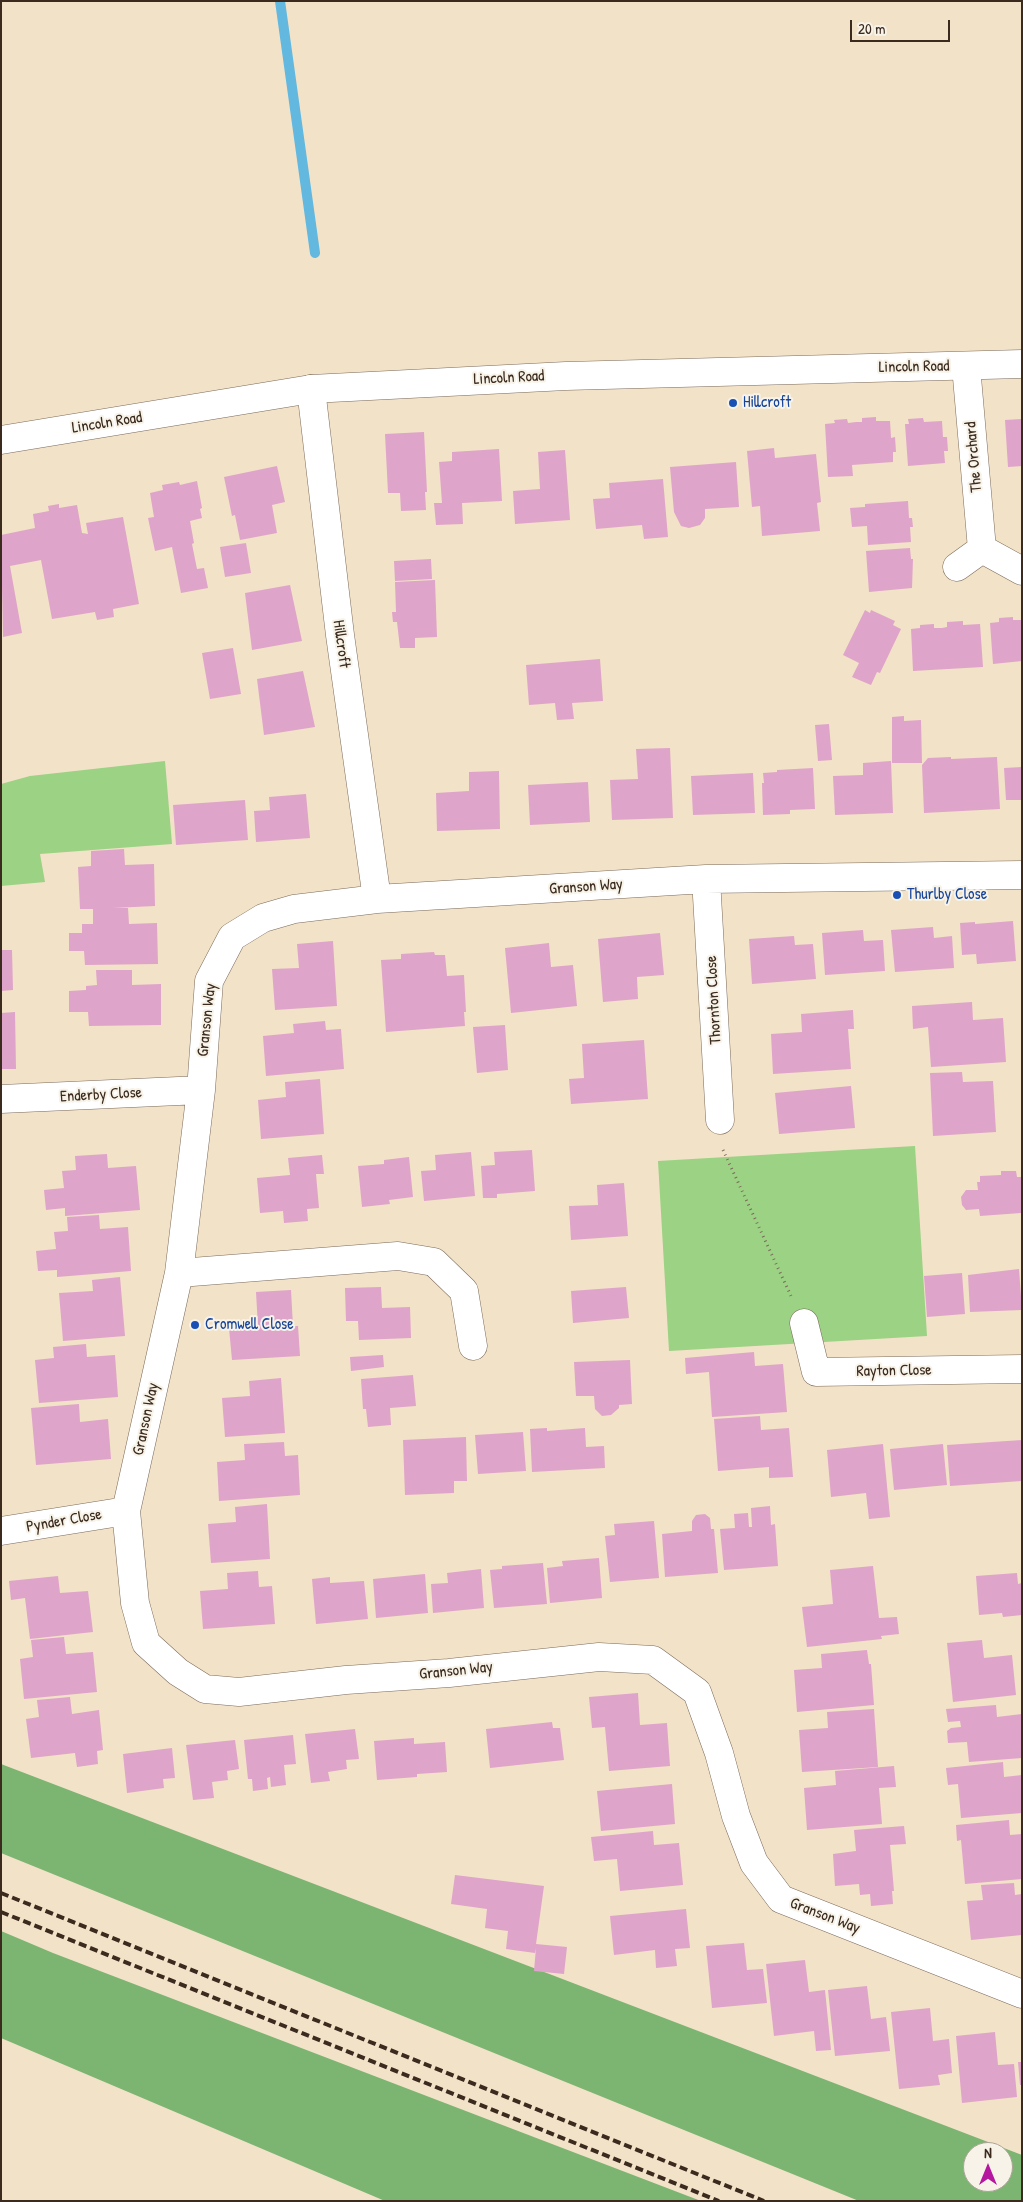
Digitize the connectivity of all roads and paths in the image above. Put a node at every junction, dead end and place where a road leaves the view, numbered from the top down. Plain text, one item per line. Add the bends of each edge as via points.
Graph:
1 (1022, 364) edge
2 (966, 366) junction
3 (311, 389) junction
4 (1, 440) edge
5 (982, 549) junction
6 (957, 567) dead end
7 (1018, 568) edge
8 (1022, 875) edge
9 (706, 879) junction
10 (377, 899) junction
11 (201, 1090) junction
12 (1, 1100) edge
13 (720, 1120) joint
14 (179, 1273) junction
15 (804, 1323) joint
16 (472, 1346) dead end
17 (1022, 1369) edge
18 (126, 1510) junction
19 (1, 1531) edge
20 (1022, 1994) edge

1 - 2 street, Lincoln Road
2 - 3 street, Lincoln Road via 566,376
2 - 5 street, The Orchard
3 - 4 street, Lincoln Road
3 - 10 street, Hillcroft via 340,636
5 - 6 street
5 - 7 street
8 - 9 street, Granson Way
9 - 10 street, Granson Way
9 - 13 street, Thornton Close
10 - 11 street, Granson Way via 286,911 263,918 232,937 209,981
11 - 12 street, Enderby Close
11 - 14 street, Granson Way
13 - 15 path via 715,1134
14 - 16 street via 398,1256 434,1262 464,1291
14 - 18 street, Granson Way
15 - 17 street, Rayton Close via 816,1372
18 - 19 street, Pynder Close
18 - 20 street, Granson Way via 135,1603 146,1643 178,1672 205,1689 239,1692 598,1657 653,1660 697,1692 754,1863 782,1899

